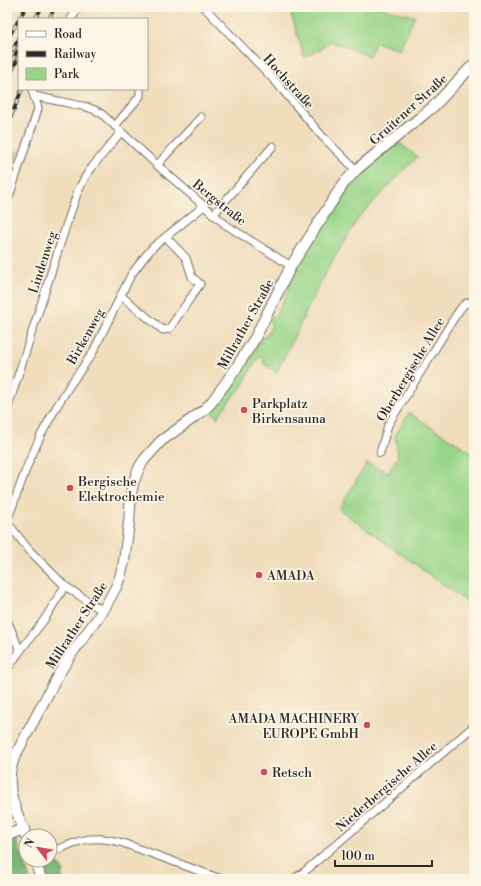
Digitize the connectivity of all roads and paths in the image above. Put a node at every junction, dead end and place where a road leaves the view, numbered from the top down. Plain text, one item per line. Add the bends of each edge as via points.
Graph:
1 (9, 7) edge
2 (79, 7) edge
3 (204, 7) edge
4 (7, 11) edge
5 (72, 18) edge
6 (474, 64) edge
7 (140, 90) edge
8 (33, 93) edge
9 (201, 117) dead end
10 (115, 126) junction
11 (121, 132) junction
12 (273, 146) dead end
13 (157, 165) junction
14 (356, 170) junction
15 (7, 203) edge
16 (204, 206) junction
17 (214, 215) junction
18 (166, 237) junction
19 (292, 266) junction
20 (120, 295) junction
21 (471, 302) edge
22 (7, 410) edge
23 (380, 453) dead end
24 (7, 521) edge
25 (65, 586) junction
26 (103, 611) junction
27 (7, 620) edge
28 (20, 651) junction
29 (7, 670) edge
30 (474, 726) edge
31 (23, 828) edge
32 (18, 833) edge
33 (7, 835) edge
34 (58, 849) edge
35 (37, 868) edge
36 (41, 879) edge
37 (221, 879) edge
38 (294, 879) edge

1 - 4 street
2 - 5 street
3 - 14 street, Hochstraße
6 - 14 main road, Gruitener Straße via 434,106
7 - 10 street via 140,96
8 - 10 street, Bergstraße via 87,106 102,114
8 - 15 street via 38,110
9 - 13 street
10 - 11 street, Bergstraße
11 - 13 street, Bergstraße
11 - 22 street, Lindenweg via 93,166 78,191
12 - 17 street
13 - 16 street, Bergstraße
14 - 19 main road, Millrather Straße via 338,192
16 - 17 street, Bergstraße
16 - 18 street, Birkenweg
17 - 19 street, Bergstraße
18 - 20 street, Birkenweg via 130,275
18 - 20 street via 186,258 192,277 200,284 169,329 163,330
19 - 26 main road, Millrather Straße via 255,338 223,388 203,411 161,441 139,468 131,494 124,562 116,587
20 - 24 street, Birkenweg via 92,354 67,390 42,435 28,464
21 - 23 street, Oberbergische Allee via 464,304 388,425
24 - 25 street via 29,550
25 - 26 street
25 - 28 street via 44,620
26 - 31 main road, Millrather Straße via 58,676 14,758 10,770 10,786
27 - 28 street
28 - 29 street
30 - 38 street, Niederbergische Allee
32 - 33 main road, Millrather Straße
34 - 37 street via 80,841 104,839 123,843
35 - 36 main road

